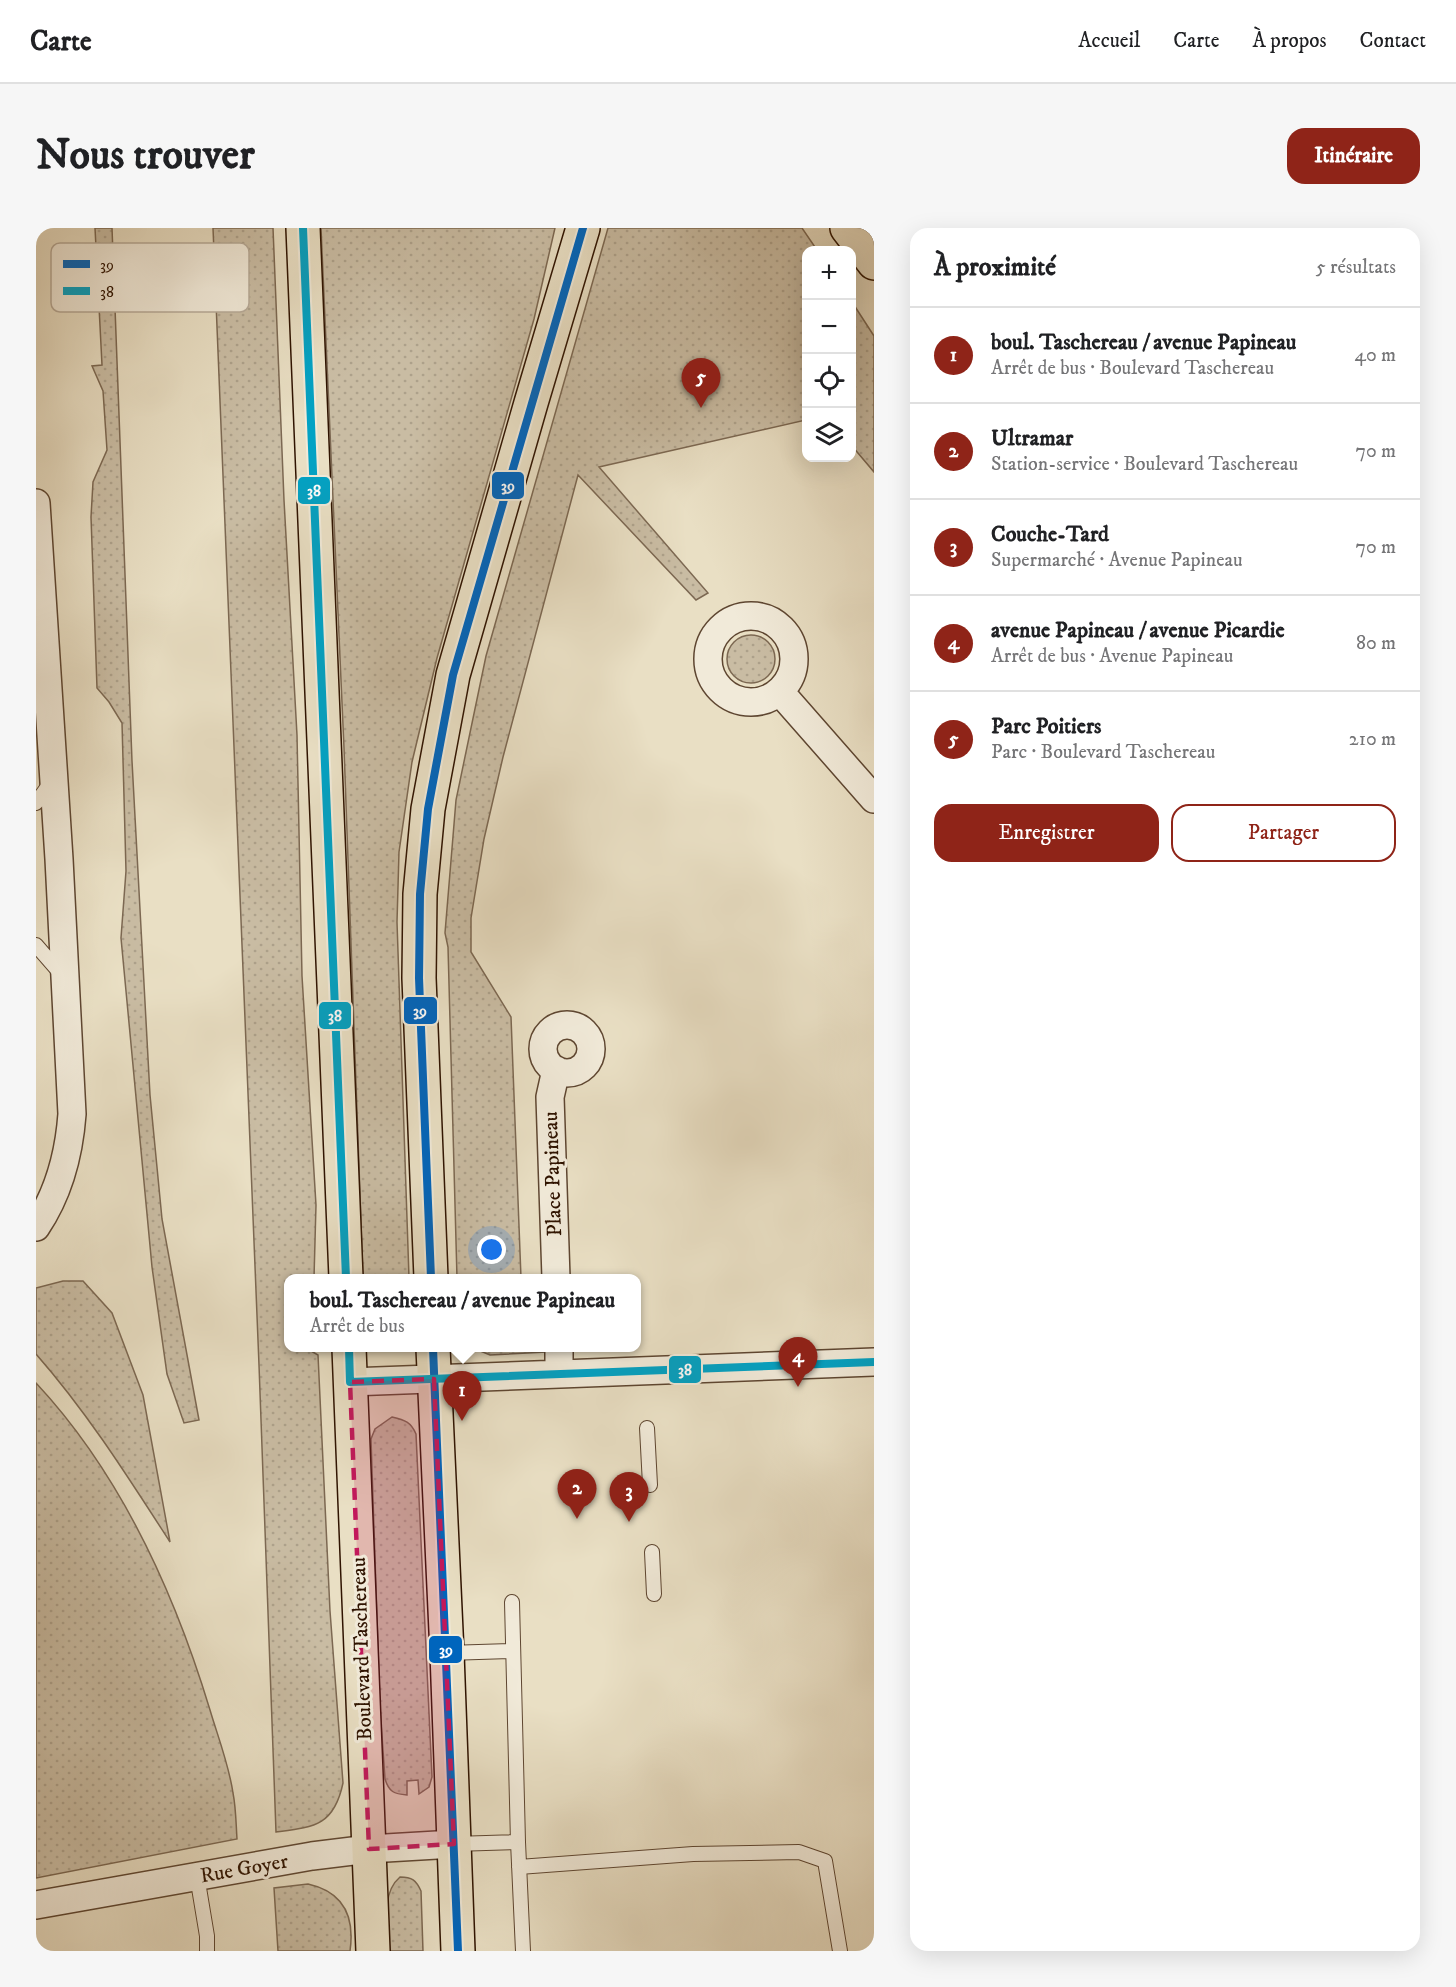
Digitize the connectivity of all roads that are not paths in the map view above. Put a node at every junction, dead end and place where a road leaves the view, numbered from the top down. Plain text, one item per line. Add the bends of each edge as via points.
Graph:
1 (303, 228) edge
2 (583, 228) edge
3 (848, 228) edge
4 (874, 263) edge
5 (36, 503) edge
6 (780, 692) dead end
7 (54, 779) junction
8 (874, 799) edge
9 (36, 803) edge
10 (36, 945) edge
11 (65, 980) junction
12 (556, 1070) dead end
13 (36, 1227) edge
14 (346, 1274) edge
15 (431, 1274) edge
16 (556, 1274) edge
17 (349, 1352) edge
18 (559, 1361) edge
19 (874, 1362) edge
20 (434, 1363) edge
21 (350, 1382) junction
22 (647, 1428) dead end
23 (650, 1485) dead end
24 (652, 1552) dead end
25 (654, 1594) dead end
26 (512, 1602) dead end
27 (513, 1651) junction
28 (447, 1653) junction
29 (518, 1842) junction
30 (454, 1844) junction
31 (369, 1849) junction
32 (519, 1867) junction
33 (197, 1876) junction
34 (36, 1905) edge
35 (207, 1951) edge
36 (373, 1951) edge
37 (458, 1951) edge
38 (523, 1951) edge
39 (840, 1951) edge

1 - 14 main road
2 - 15 main road via 453,675 428,809 420,894 419,966
3 - 4 main road
5 - 7 street
6 - 8 street
7 - 9 lane
7 - 11 street
10 - 11 lane
11 - 13 street via 72,1088 70,1137 60,1181
12 - 16 street, Place Papineau via 550,1097
17 - 21 main road, Boulevard Taschereau
18 - 19 street
18 - 20 street
20 - 21 street
20 - 28 main road
21 - 31 main road, Boulevard Taschereau
22 - 23 lane
24 - 25 lane
26 - 27 lane
27 - 28 lane
27 - 29 lane
28 - 30 main road
29 - 30 lane
29 - 32 lane
30 - 31 street, Rue Goyer
30 - 37 main road
31 - 33 street, Rue Goyer
31 - 36 main road, Boulevard Taschereau
32 - 38 lane
32 - 39 lane via 693,1854 799,1852 825,1861
33 - 34 street, Rue Goyer
33 - 35 lane

